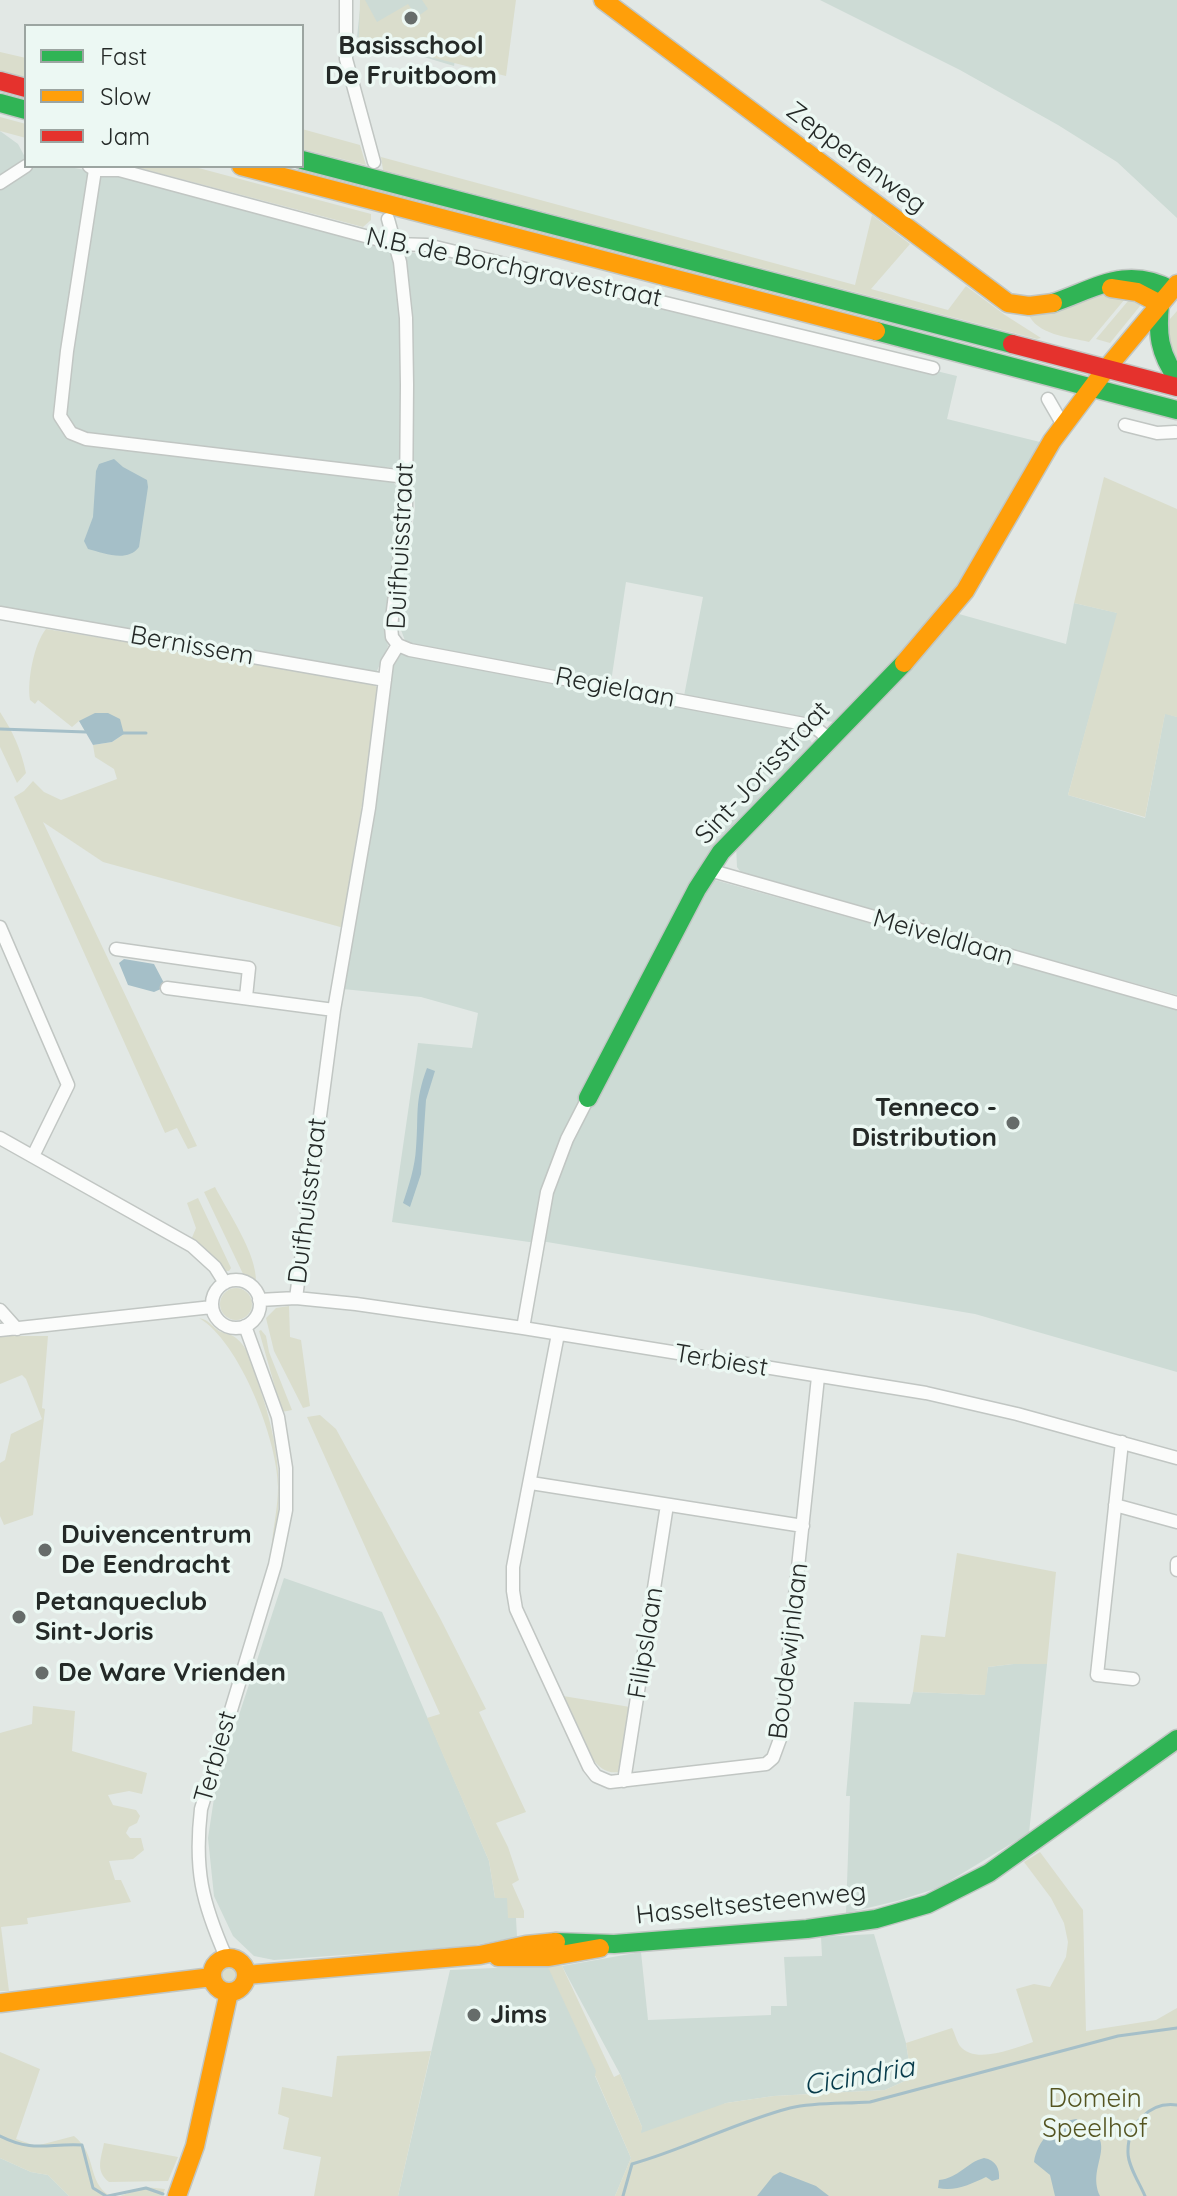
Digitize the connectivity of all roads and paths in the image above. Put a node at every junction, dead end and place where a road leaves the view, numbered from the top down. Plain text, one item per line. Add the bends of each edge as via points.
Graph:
1 (346, 0) edge
2 (603, 0) edge
3 (0, 81) edge
4 (24, 87) edge
5 (0, 103) edge
6 (24, 109) edge
7 (304, 161) edge
8 (374, 162) dead end
9 (24, 167) edge
10 (92, 168) edge
11 (249, 168) edge
12 (0, 183) edge
13 (388, 219) dead end
14 (395, 244) junction
15 (1172, 290) edge
16 (933, 368) dead end
17 (1106, 369) junction
18 (1177, 378) edge
19 (1177, 387) edge
20 (1092, 388) junction
21 (1048, 399) dead end
22 (1147, 402) junction
23 (1177, 410) edge
24 (1063, 425) junction
25 (1125, 425) dead end
26 (1176, 433) edge
27 (406, 477) junction
28 (0, 613) edge
29 (398, 645) junction
30 (385, 680) junction
31 (829, 739) junction
32 (709, 870) junction
33 (0, 927) edge
34 (116, 949) dead end
35 (167, 988) dead end
36 (246, 997) junction
37 (1177, 1003) edge
38 (334, 1010) junction
39 (588, 1098) joint
40 (0, 1138) edge
41 (33, 1156) junction
42 (225, 1283) junction
43 (296, 1298) junction
44 (259, 1300) junction
45 (212, 1307) junction
46 (0, 1310) edge
47 (245, 1326) junction
48 (523, 1328) junction
49 (17, 1329) junction
50 (0, 1330) edge
51 (558, 1334) junction
52 (818, 1377) junction
53 (1122, 1442) junction
54 (1177, 1458) edge
55 (531, 1483) junction
56 (667, 1505) junction
57 (1115, 1505) junction
58 (1177, 1522) edge
59 (803, 1526) junction
60 (1177, 1563) edge
61 (1177, 1570) edge
62 (1133, 1679) dead end
63 (1177, 1739) edge
64 (624, 1781) junction
65 (226, 1957) junction
66 (246, 1975) junction
67 (212, 1977) junction
68 (229, 1992) junction
69 (0, 2003) edge
70 (177, 2196) edge

1 - 8 street via 346,59
2 - 15 main road, Zepperenweg via 1008,303 1033,306 1112,280 1145,277
3 - 4 main road
5 - 6 main road
7 - 17 main road
9 - 12 street
10 - 14 street, N.B. de Borchgravestraat via 119,170
10 - 27 street, N.B. de Borchgravestraat via 60,416 71,433
11 - 20 main road
13 - 14 street, Duifhuisstraat
14 - 16 street, N.B. de Borchgravestraat via 427,245
14 - 27 street, Duifhuisstraat via 406,318
15 - 17 main road, Sint-Jorisstraat
15 - 18 main road via 1157,342
17 - 19 main road
17 - 20 main road, Sint-Jorisstraat
20 - 22 main road
20 - 24 main road, Sint-Jorisstraat
21 - 24 street
22 - 23 main road
22 - 26 street
24 - 31 main road, Sint-Jorisstraat via 965,591 925,641
25 - 26 street
27 - 29 street, Duifhuisstraat via 391,626
28 - 30 street, Bernissem
29 - 30 street, Duifhuisstraat via 387,663
29 - 31 street, Regielaan via 804,724
30 - 38 street, Duifhuisstraat
31 - 32 main road, Sint-Jorisstraat
32 - 37 street, Meiveldlaan
32 - 39 main road, Sint-Jorisstraat
33 - 41 street via 68,1085
34 - 36 street via 249,968
35 - 36 street
36 - 38 street
38 - 43 street, Duifhuisstraat
39 - 48 street, Sint-Jorisstraat via 547,1192
40 - 41 street
41 - 42 street via 192,1246
42 - 44 street via 246,1283
42 - 45 street via 216,1291
43 - 44 street, Terbiest
43 - 48 street, Terbiest
44 - 47 street via 257,1315
45 - 47 street via 224,1325
45 - 49 street
46 - 49 street
47 - 65 street, Terbiest via 278,1417 286,1510 275,1565 201,1809 199,1883
48 - 51 street, Terbiest
49 - 50 street
51 - 52 street, Terbiest
51 - 55 street, Boudewijnlaan
52 - 53 street, Terbiest via 956,1399
52 - 59 street, Boudewijnlaan
53 - 54 street, Terbiest
53 - 57 street
55 - 56 street
55 - 64 street, Boudewijnlaan via 513,1567 516,1609 589,1767 610,1782
56 - 59 street
56 - 64 street, Filipslaan
57 - 58 street
57 - 62 street via 1097,1675
59 - 64 street, Boudewijnlaan via 780,1739 773,1758 766,1764
60 - 61 street
63 - 66 main road, Hasseltsesteenweg via 989,1873 928,1904 844,1925 614,1944 571,1941 480,1955
65 - 66 main road via 242,1963
65 - 67 main road via 213,1967
66 - 68 main road via 239,1988
67 - 68 main road
67 - 69 main road
68 - 70 main road via 195,2146

